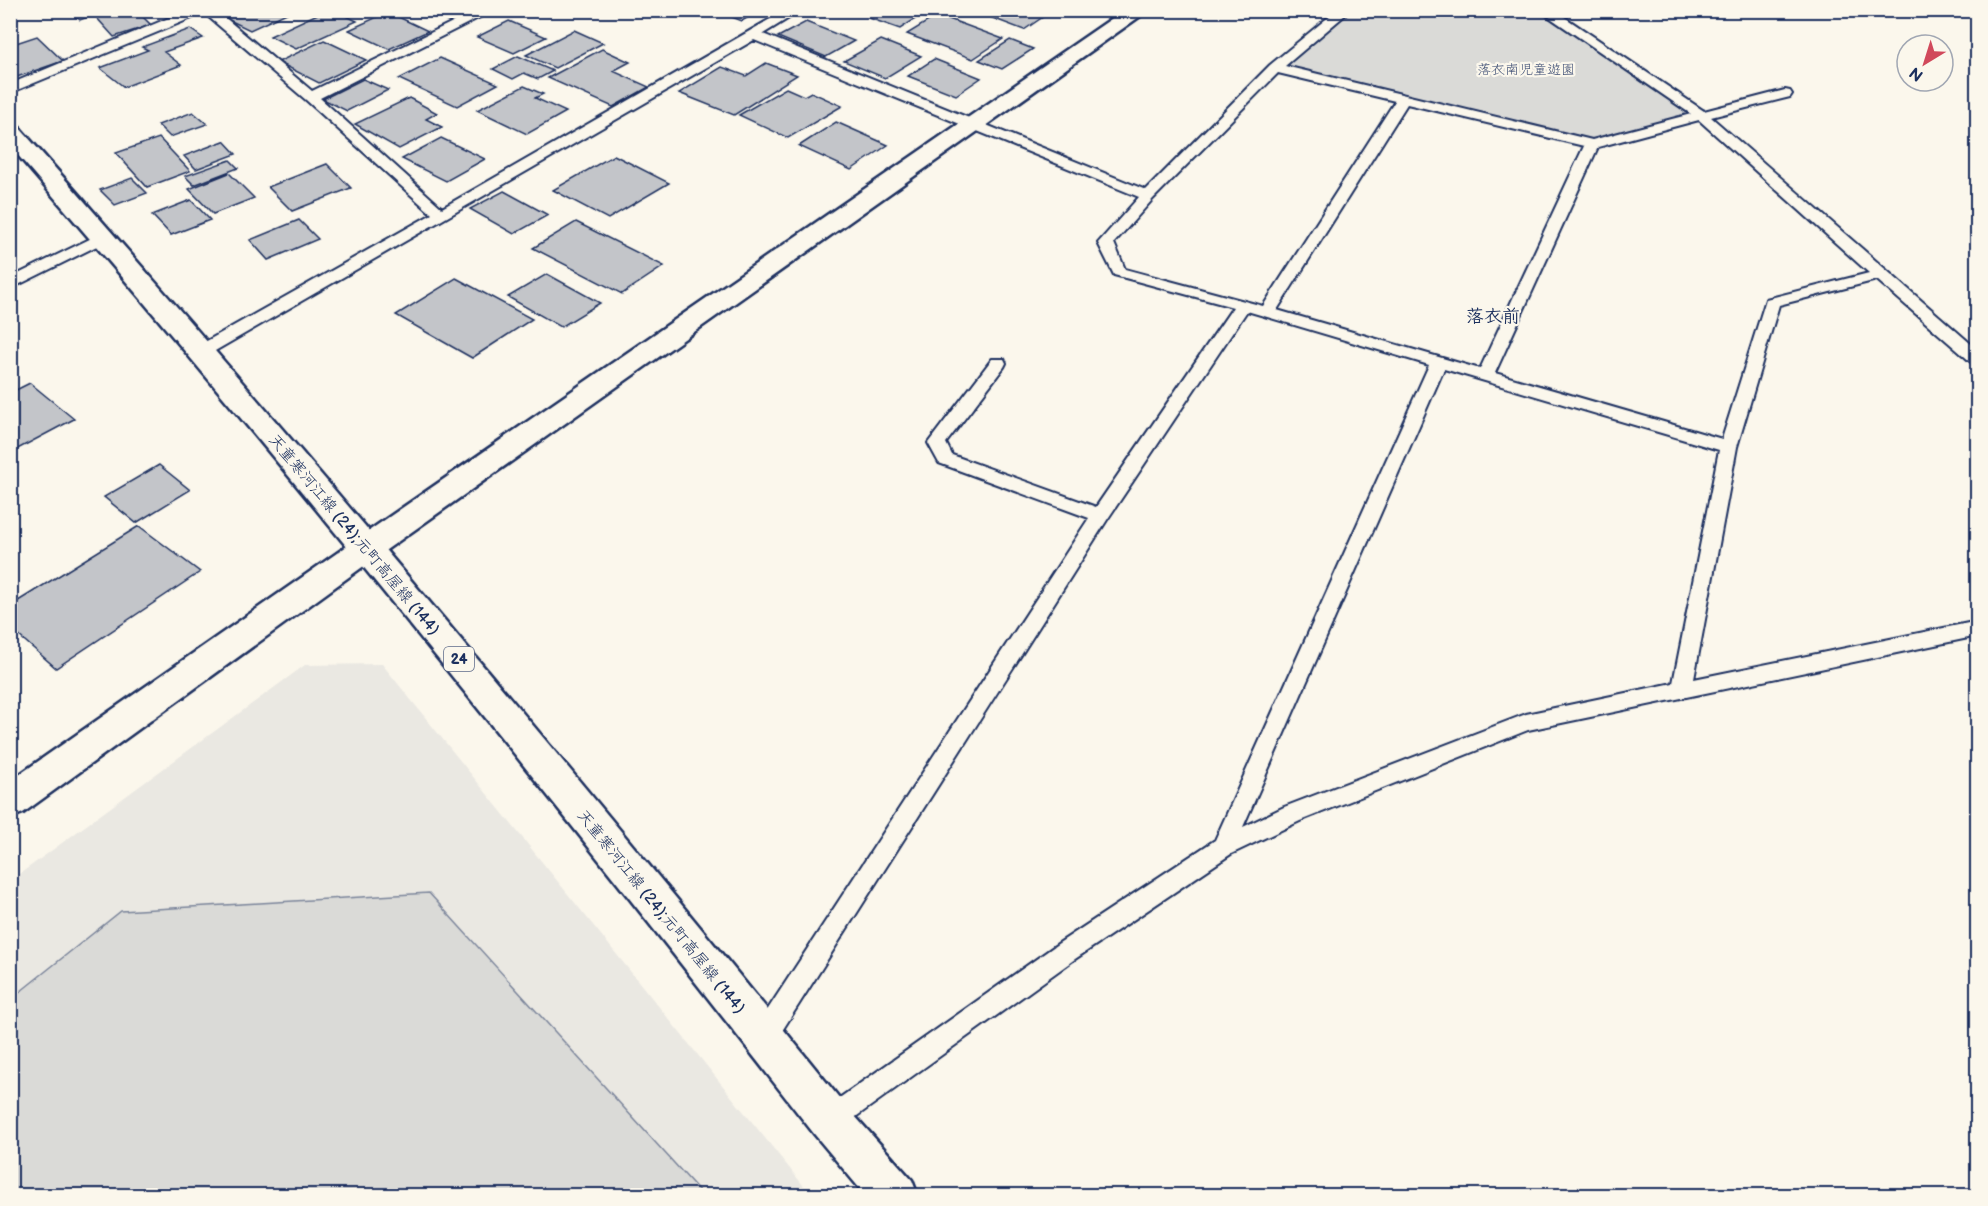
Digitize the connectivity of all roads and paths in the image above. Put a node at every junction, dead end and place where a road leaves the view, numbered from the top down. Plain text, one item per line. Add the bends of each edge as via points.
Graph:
1 (200, 10) edge
2 (208, 10) edge
3 (488, 10) edge
4 (796, 10) edge
5 (1139, 10) edge
6 (1345, 10) edge
7 (1545, 10) edge
8 (753, 35) junction
9 (1275, 68) junction
10 (10, 89) edge
11 (1785, 94) dead end
12 (311, 97) junction
13 (1404, 98) junction
14 (1701, 115) junction
15 (975, 125) junction
16 (10, 131) edge
17 (1592, 144) junction
18 (1148, 196) junction
19 (441, 215) junction
20 (104, 237) junction
21 (1880, 275) junction
22 (10, 284) edge
23 (1243, 305) junction
24 (1268, 311) junction
25 (202, 351) junction
26 (1977, 359) edge
27 (998, 363) dead end
28 (1438, 363) junction
29 (1486, 375) junction
30 (1728, 447) junction
31 (1100, 515) junction
32 (368, 547) junction
33 (1977, 628) edge
34 (1682, 689) junction
35 (10, 802) edge
36 (1223, 847) junction
37 (764, 1037) junction
38 (830, 1120) junction
39 (896, 1196) edge

1 - 10 lane
2 - 12 lane
3 - 12 lane
4 - 8 lane
5 - 15 main road
6 - 9 lane
7 - 14 lane
8 - 15 lane
8 - 19 lane
9 - 13 lane
9 - 18 lane
11 - 14 lane
12 - 19 lane
13 - 17 lane
13 - 24 lane
14 - 17 lane
14 - 21 lane
15 - 18 lane
15 - 32 main road
16 - 20 main road, 天童寒河江線 (24);元町高屋線 (144) / 24
17 - 29 lane
18 - 23 lane via 1106,243 1119,272
19 - 25 lane
20 - 22 lane
20 - 25 main road, 天童寒河江線 (24);元町高屋線 (144) / 24
21 - 26 lane
21 - 30 lane via 1772,302
23 - 24 lane
23 - 31 lane
24 - 28 lane
25 - 32 main road, 天童寒河江線 (24);元町高屋線 (144) / 24
27 - 31 lane via 937,443 945,459
28 - 29 lane
28 - 36 lane
29 - 30 lane
30 - 34 lane
31 - 37 lane
32 - 35 main road
32 - 37 main road, 天童寒河江線 (24);元町高屋線 (144) / 24
33 - 34 lane
34 - 36 lane via 1526,722 1292,814
36 - 38 lane via 1067,951
37 - 38 main road, 天童寒河江線 (24);元町高屋線 (144) / 24
38 - 39 main road, 天童寒河江線 (24);元町高屋線 (144) / 24

